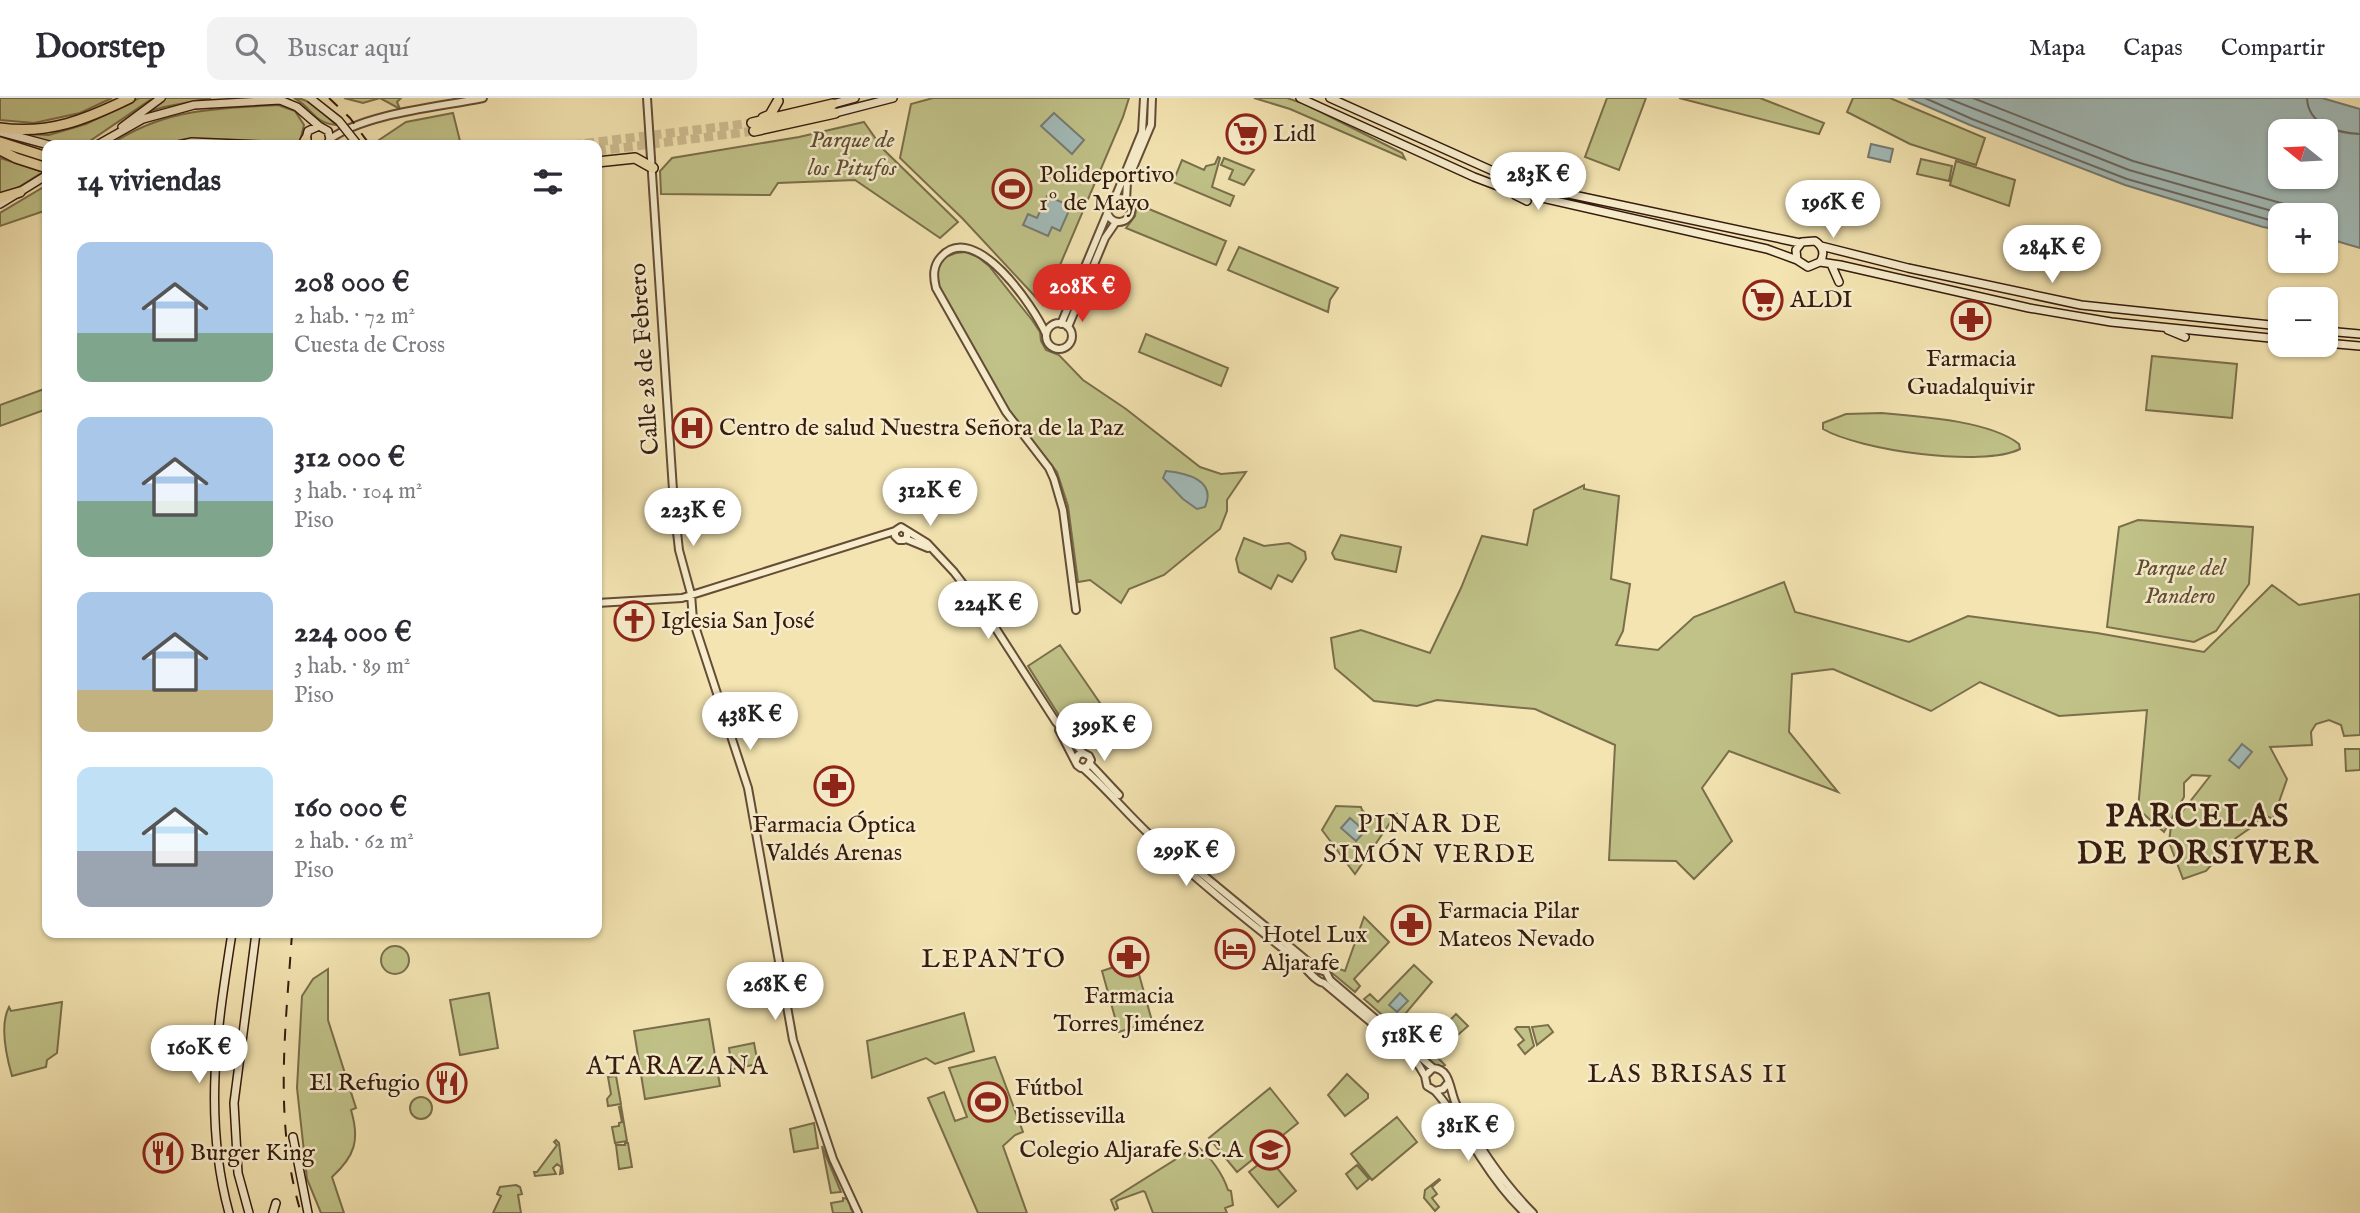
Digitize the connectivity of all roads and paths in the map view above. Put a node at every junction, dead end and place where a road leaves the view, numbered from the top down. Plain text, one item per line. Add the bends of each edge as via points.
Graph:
1 (130, 98) edge
2 (161, 98) edge
3 (310, 98) edge
4 (484, 98) edge
5 (647, 98) edge
6 (855, 98) edge
7 (892, 98) edge
8 (1144, 98) edge
9 (1152, 98) edge
10 (1300, 98) edge
11 (1330, 98) edge
12 (778, 101) dead end
13 (834, 108) junction
14 (305, 113) junction
15 (322, 127) junction
16 (0, 130) edge
17 (341, 131) junction
18 (118, 134) junction
19 (107, 140) edge
20 (306, 140) edge
21 (328, 140) edge
22 (331, 140) edge
23 (354, 140) edge
24 (0, 142) edge
25 (42, 143) edge
26 (0, 153) edge
27 (42, 155) edge
28 (602, 161) edge
29 (42, 166) edge
30 (653, 168) junction
31 (42, 178) edge
32 (1495, 185) junction
33 (20, 192) junction
34 (0, 198) edge
35 (1115, 198) junction
36 (1126, 200) junction
37 (1527, 201) dead end
38 (0, 204) edge
39 (1107, 214) junction
40 (1116, 222) junction
41 (1800, 243) junction
42 (1821, 246) junction
43 (1797, 260) junction
44 (1819, 262) junction
45 (1831, 264) junction
46 (1839, 282) dead end
47 (1039, 318) junction
48 (1053, 325) junction
49 (2268, 325) edge
50 (1064, 326) junction
51 (2161, 327) junction
52 (2338, 332) edge
53 (1046, 334) junction
54 (2360, 334) edge
55 (2185, 337) dead end
56 (2268, 338) edge
57 (2338, 344) edge
58 (2360, 346) edge
59 (907, 531) junction
60 (896, 535) junction
61 (906, 539) junction
62 (933, 550) junction
63 (691, 594) junction
64 (602, 603) edge
65 (1076, 610) dead end
66 (1056, 722) junction
67 (1083, 753) junction
68 (1076, 760) junction
69 (1090, 764) junction
70 (1083, 768) junction
71 (230, 938) edge
72 (255, 938) edge
73 (1318, 974) junction
74 (1326, 980) junction
75 (1433, 1068) junction
76 (1425, 1076) junction
77 (1448, 1083) junction
78 (1435, 1091) junction
79 (293, 1137) dead end
80 (276, 1203) dead end
81 (229, 1213) edge
82 (249, 1213) edge
83 (273, 1213) edge
84 (308, 1213) edge
85 (858, 1213) edge
86 (1525, 1213) edge
87 (1533, 1213) edge

1 - 16 highway via 58,127
2 - 18 main road
3 - 23 main road, bridge
4 - 17 street
5 - 30 street, Calle 28 de Febrero
6 - 13 main road
7 - 13 main road
8 - 35 street via 1142,131
9 - 36 street via 1150,125 1127,182
10 - 32 main road
11 - 41 main road via 1513,180
12 - 13 highway via 770,115 753,127
14 - 15 main road
14 - 18 main road via 280,100 194,105 144,119
14 - 20 main road
15 - 17 street
15 - 20 main road
15 - 21 main road
16 - 25 main road
17 - 22 street
18 - 19 main road
24 - 27 highway
26 - 29 highway
28 - 30 highway via 635,158
30 - 63 street, Calle 28 de Febrero via 674,505 679,550
31 - 33 main road
32 - 37 main road
32 - 43 main road
33 - 34 highway
33 - 38 main road
35 - 36 street
35 - 39 street via 1107,205
36 - 40 street via 1129,217
39 - 40 street
39 - 50 street
40 - 50 street
41 - 42 main road via 1808,239
41 - 43 main road
42 - 44 main road
42 - 49 main road via 2081,305
43 - 44 main road via 1808,267
44 - 45 main road
45 - 46 main road
45 - 51 main road via 2029,308
47 - 48 street
47 - 53 street
47 - 65 street via 998,268 979,253 955,247 937,262 936,288 1006,412 1049,468 1058,489
48 - 50 street
48 - 53 street
50 - 53 street via 1071,339 1064,348 1053,348
51 - 55 main road
51 - 56 main road
52 - 54 main road
57 - 58 main road
59 - 60 street via 901,527
59 - 61 street
59 - 62 street
60 - 61 street via 901,541
60 - 63 street
61 - 62 street
62 - 66 street via 987,615
63 - 64 street
63 - 85 street, Calle 28 de Febrero via 693,620 748,788 793,1041 833,1159
66 - 67 street
66 - 68 street
67 - 68 street
67 - 69 street
68 - 70 street
69 - 70 street
69 - 73 street via 1151,832
70 - 73 street via 1212,893
71 - 81 main road via 213,1077 214,1130
72 - 82 main road via 234,1103 237,1173
73 - 74 street via 1325,972
74 - 75 street
74 - 76 street via 1415,1059
75 - 76 street
75 - 77 street via 1444,1070
76 - 78 street via 1427,1086
77 - 78 street
77 - 87 street via 1488,1157
78 - 86 street via 1482,1161
79 - 84 main road
80 - 83 main road

